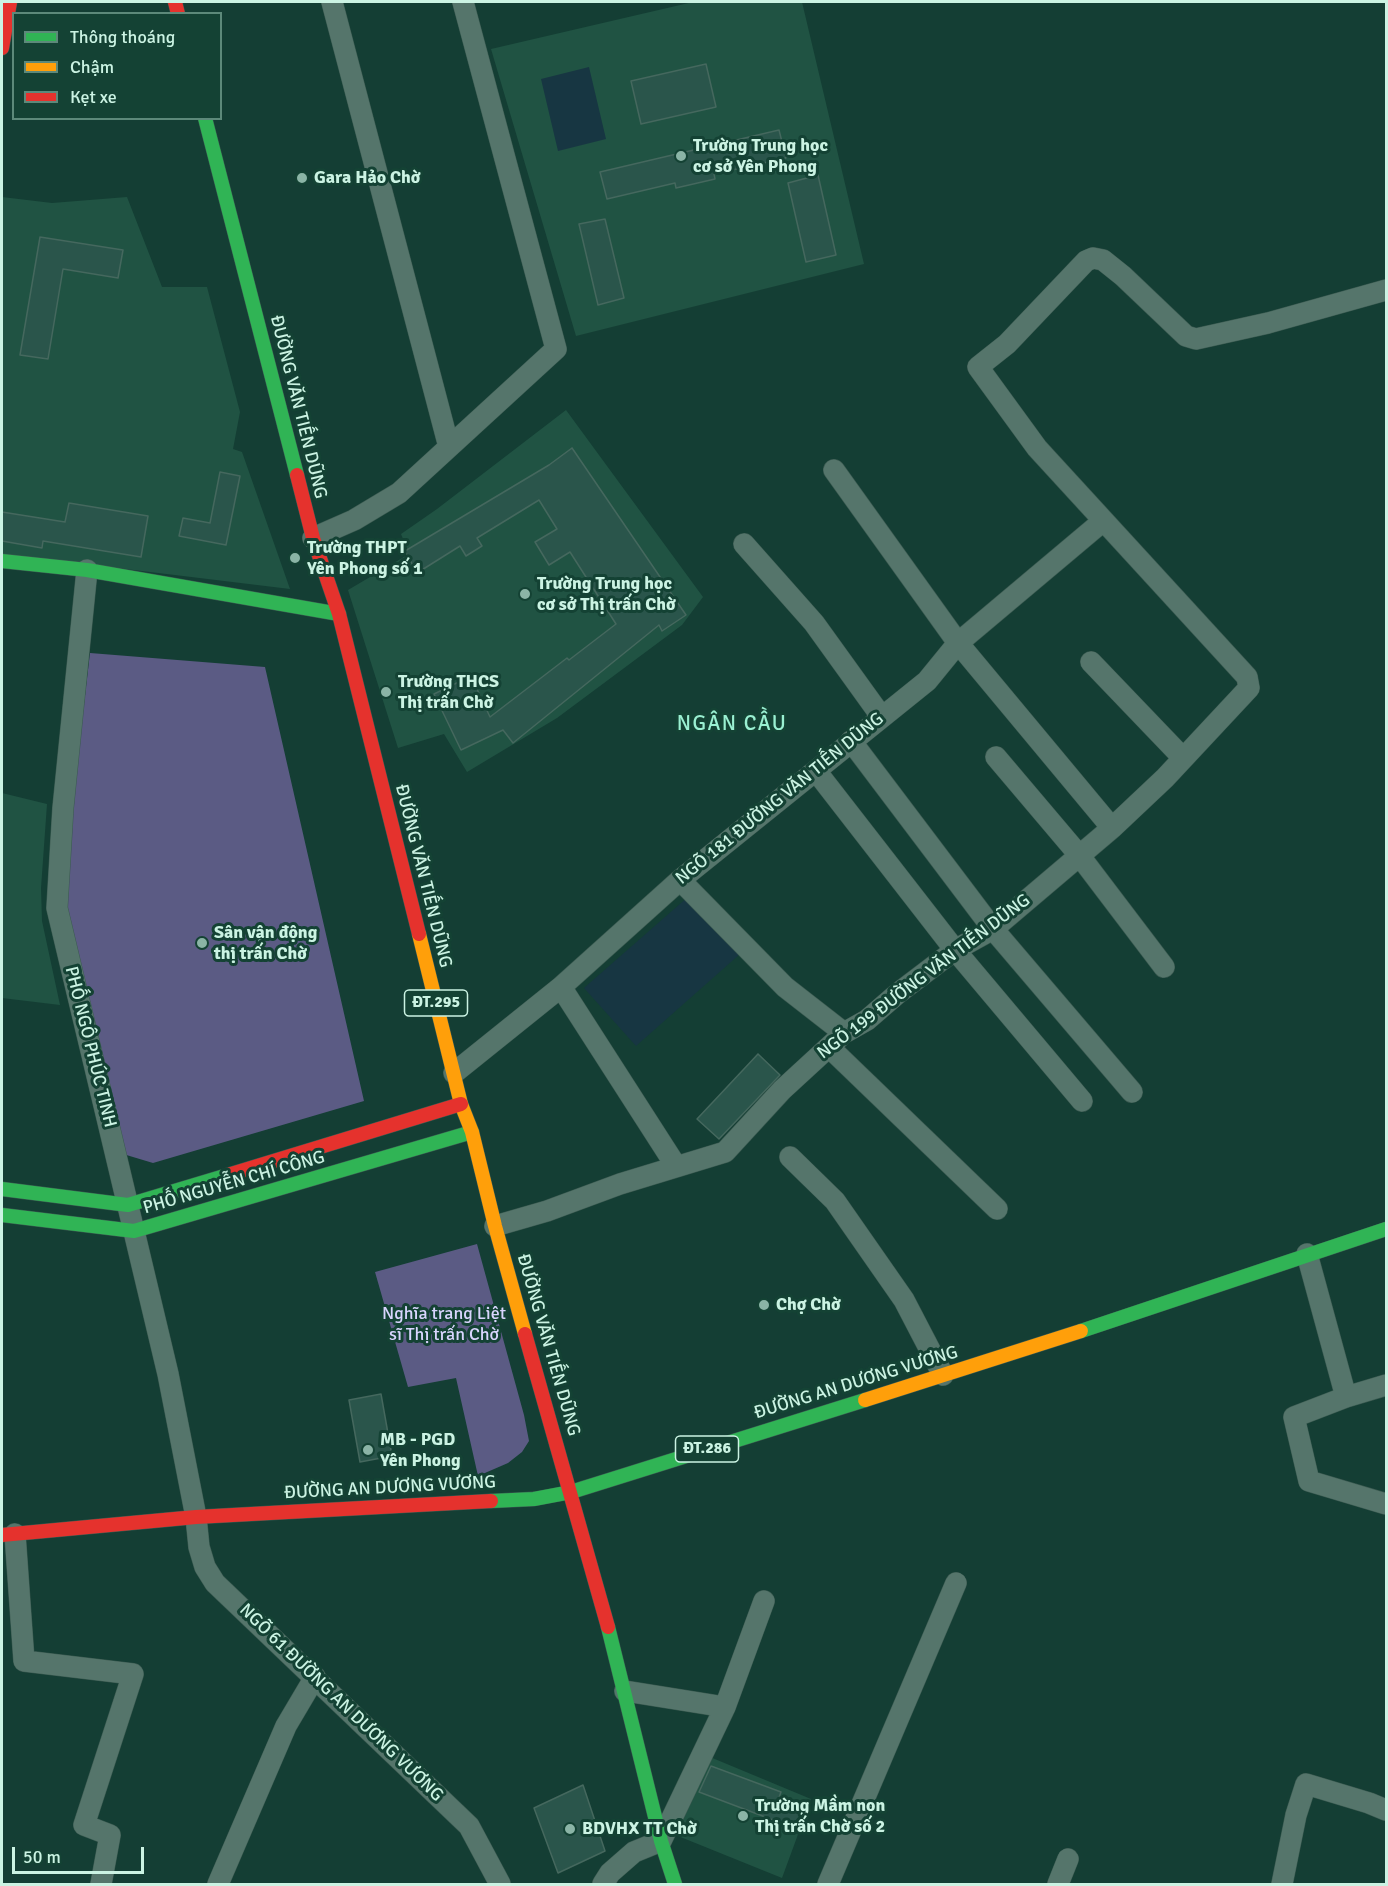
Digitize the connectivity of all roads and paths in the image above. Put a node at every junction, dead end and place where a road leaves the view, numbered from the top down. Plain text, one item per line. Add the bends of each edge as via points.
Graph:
1 (10, 2) edge
2 (332, 2) edge
3 (463, 2) edge
4 (2, 48) edge
5 (206, 120) edge
6 (1386, 290) edge
7 (449, 447) junction
8 (834, 470) dead end
9 (1103, 521) junction
10 (313, 538) junction
11 (744, 544) dead end
12 (2, 561) edge
13 (87, 570) junction
14 (339, 614) junction
15 (958, 643) junction
16 (1091, 662) dead end
17 (881, 716) junction
18 (851, 741) junction
19 (996, 757) dead end
20 (1183, 758) junction
21 (816, 771) junction
22 (1112, 828) junction
23 (1079, 855) junction
24 (680, 880) junction
25 (993, 929) junction
26 (955, 950) junction
27 (1164, 966) dead end
28 (561, 987) junction
29 (837, 1040) junction
30 (454, 1073) junction
31 (1132, 1092) dead end
32 (1082, 1101) dead end
33 (461, 1104) junction
34 (472, 1132) junction
35 (790, 1157) dead end
36 (676, 1166) junction
37 (2, 1189) edge
38 (129, 1205) junction
39 (998, 1209) dead end
40 (2, 1215) edge
41 (495, 1226) junction
42 (1386, 1229) edge
43 (134, 1231) junction
44 (1307, 1254) junction
45 (944, 1375) junction
46 (1386, 1385) edge
47 (1346, 1397) junction
48 (571, 1492) junction
49 (1386, 1504) edge
50 (196, 1516) junction
51 (8, 1534) edge
52 (956, 1582) dead end
53 (764, 1601) dead end
54 (315, 1677) junction
55 (625, 1691) junction
56 (725, 1707) junction
57 (1386, 1810) edge
58 (661, 1841) junction
59 (1068, 1859) dead end
60 (680, 1883) edge
61 (100, 1884) edge
62 (218, 1884) edge
63 (500, 1884) edge
64 (603, 1884) edge
65 (828, 1884) edge
66 (1058, 1884) edge
67 (1282, 1884) edge

1 - 4 main road
2 - 7 street
3 - 7 street via 556,349
5 - 10 main road, ĐƯỜNG VĂN TIẾN DŨNG / ĐT.295
6 - 9 street via 1196,339 1186,336 1103,260 1086,261 1008,344 978,367 1037,448
7 - 10 street via 399,493 354,520
8 - 15 street
9 - 15 street, NGÕ 181 ĐƯỜNG VĂN TIẾN DŨNG
9 - 20 street, NGÕ 199 ĐƯỜNG VĂN TIẾN DŨNG via 1247,677 1249,688
10 - 14 main road, ĐƯỜNG VĂN TIẾN DŨNG / ĐT.295
11 - 17 street via 814,623
12 - 13 main road
13 - 14 main road
13 - 38 street, PHỐ NGÔ PHÚC TINH via 57,908
14 - 30 main road, ĐƯỜNG VĂN TIẾN DŨNG / ĐT.295
15 - 17 street, NGÕ 181 ĐƯỜNG VĂN TIẾN DŨNG via 927,681
15 - 22 street
16 - 20 street
17 - 18 street, NGÕ 181 ĐƯỜNG VĂN TIẾN DŨNG
18 - 21 street, NGÕ 181 ĐƯỜNG VĂN TIẾN DŨNG
18 - 25 street
19 - 23 street
20 - 22 street, NGÕ 199 ĐƯỜNG VĂN TIẾN DŨNG
21 - 24 street, NGÕ 181 ĐƯỜNG VĂN TIẾN DŨNG
21 - 26 street
22 - 23 street, NGÕ 199 ĐƯỜNG VĂN TIẾN DŨNG
23 - 25 street, NGÕ 199 ĐƯỜNG VĂN TIẾN DŨNG
23 - 27 street
24 - 28 street, NGÕ 181 ĐƯỜNG VĂN TIẾN DŨNG
24 - 29 street
25 - 26 street, NGÕ 199 ĐƯỜNG VĂN TIẾN DŨNG
25 - 31 street
26 - 29 street, NGÕ 199 ĐƯỜNG VĂN TIẾN DŨNG
26 - 32 street
28 - 30 street, NGÕ 181 ĐƯỜNG VĂN TIẾN DŨNG
28 - 36 street
29 - 36 street, NGÕ 199 ĐƯỜNG VĂN TIẾN DŨNG via 782,1090 724,1152
29 - 39 street
30 - 33 main road, ĐƯỜNG VĂN TIẾN DŨNG / ĐT.295
33 - 34 main road, ĐƯỜNG VĂN TIẾN DŨNG / ĐT.295
33 - 38 main road, PHỐ NGUYỄN CHÍ CÔNG
34 - 41 main road, ĐƯỜNG VĂN TIẾN DŨNG / ĐT.295
34 - 43 main road, PHỐ NGUYỄN CHÍ CÔNG
35 - 45 street via 835,1201 903,1300
36 - 41 street, NGÕ 199 ĐƯỜNG VĂN TIẾN DŨNG
37 - 38 main road, PHỐ NGUYỄN CHÍ CÔNG
38 - 43 street, PHỐ NGÔ PHÚC TINH
40 - 43 main road, PHỐ NGUYỄN CHÍ CÔNG
41 - 48 main road, ĐƯỜNG VĂN TIẾN DŨNG / ĐT.295
42 - 44 main road, ĐƯỜNG AN DƯƠNG VƯƠNG / ĐT.286
43 - 50 street, PHỐ NGÔ PHÚC TINH
44 - 45 main road, ĐƯỜNG AN DƯƠNG VƯƠNG / ĐT.286
44 - 47 street
45 - 48 main road, ĐƯỜNG AN DƯƠNG VƯƠNG / ĐT.286
46 - 47 street
47 - 49 street via 1294,1417 1309,1481
48 - 50 main road, ĐƯỜNG AN DƯƠNG VƯƠNG / ĐT.286 via 534,1499
48 - 55 main road, ĐƯỜNG VĂN TIẾN DŨNG / ĐT.295
50 - 51 main road, ĐƯỜNG AN DƯƠNG VƯƠNG / ĐT.286
50 - 54 street, NGÕ 61 ĐƯỜNG AN DƯƠNG VƯƠNG via 199,1547 215,1583
51 - 61 street via 24,1662 133,1674 84,1825 110,1835
52 - 65 street
53 - 56 street
54 - 62 street via 286,1726
54 - 63 street, NGÕ 61 ĐƯỜNG AN DƯƠNG VƯƠNG via 470,1826
55 - 56 street
55 - 58 main road, ĐƯỜNG VĂN TIẾN DŨNG / ĐT.295
56 - 58 street
57 - 67 street via 1306,1784
58 - 60 main road, ĐƯỜNG VĂN TIẾN DŨNG / ĐT.295
58 - 64 street via 634,1852
59 - 66 street

